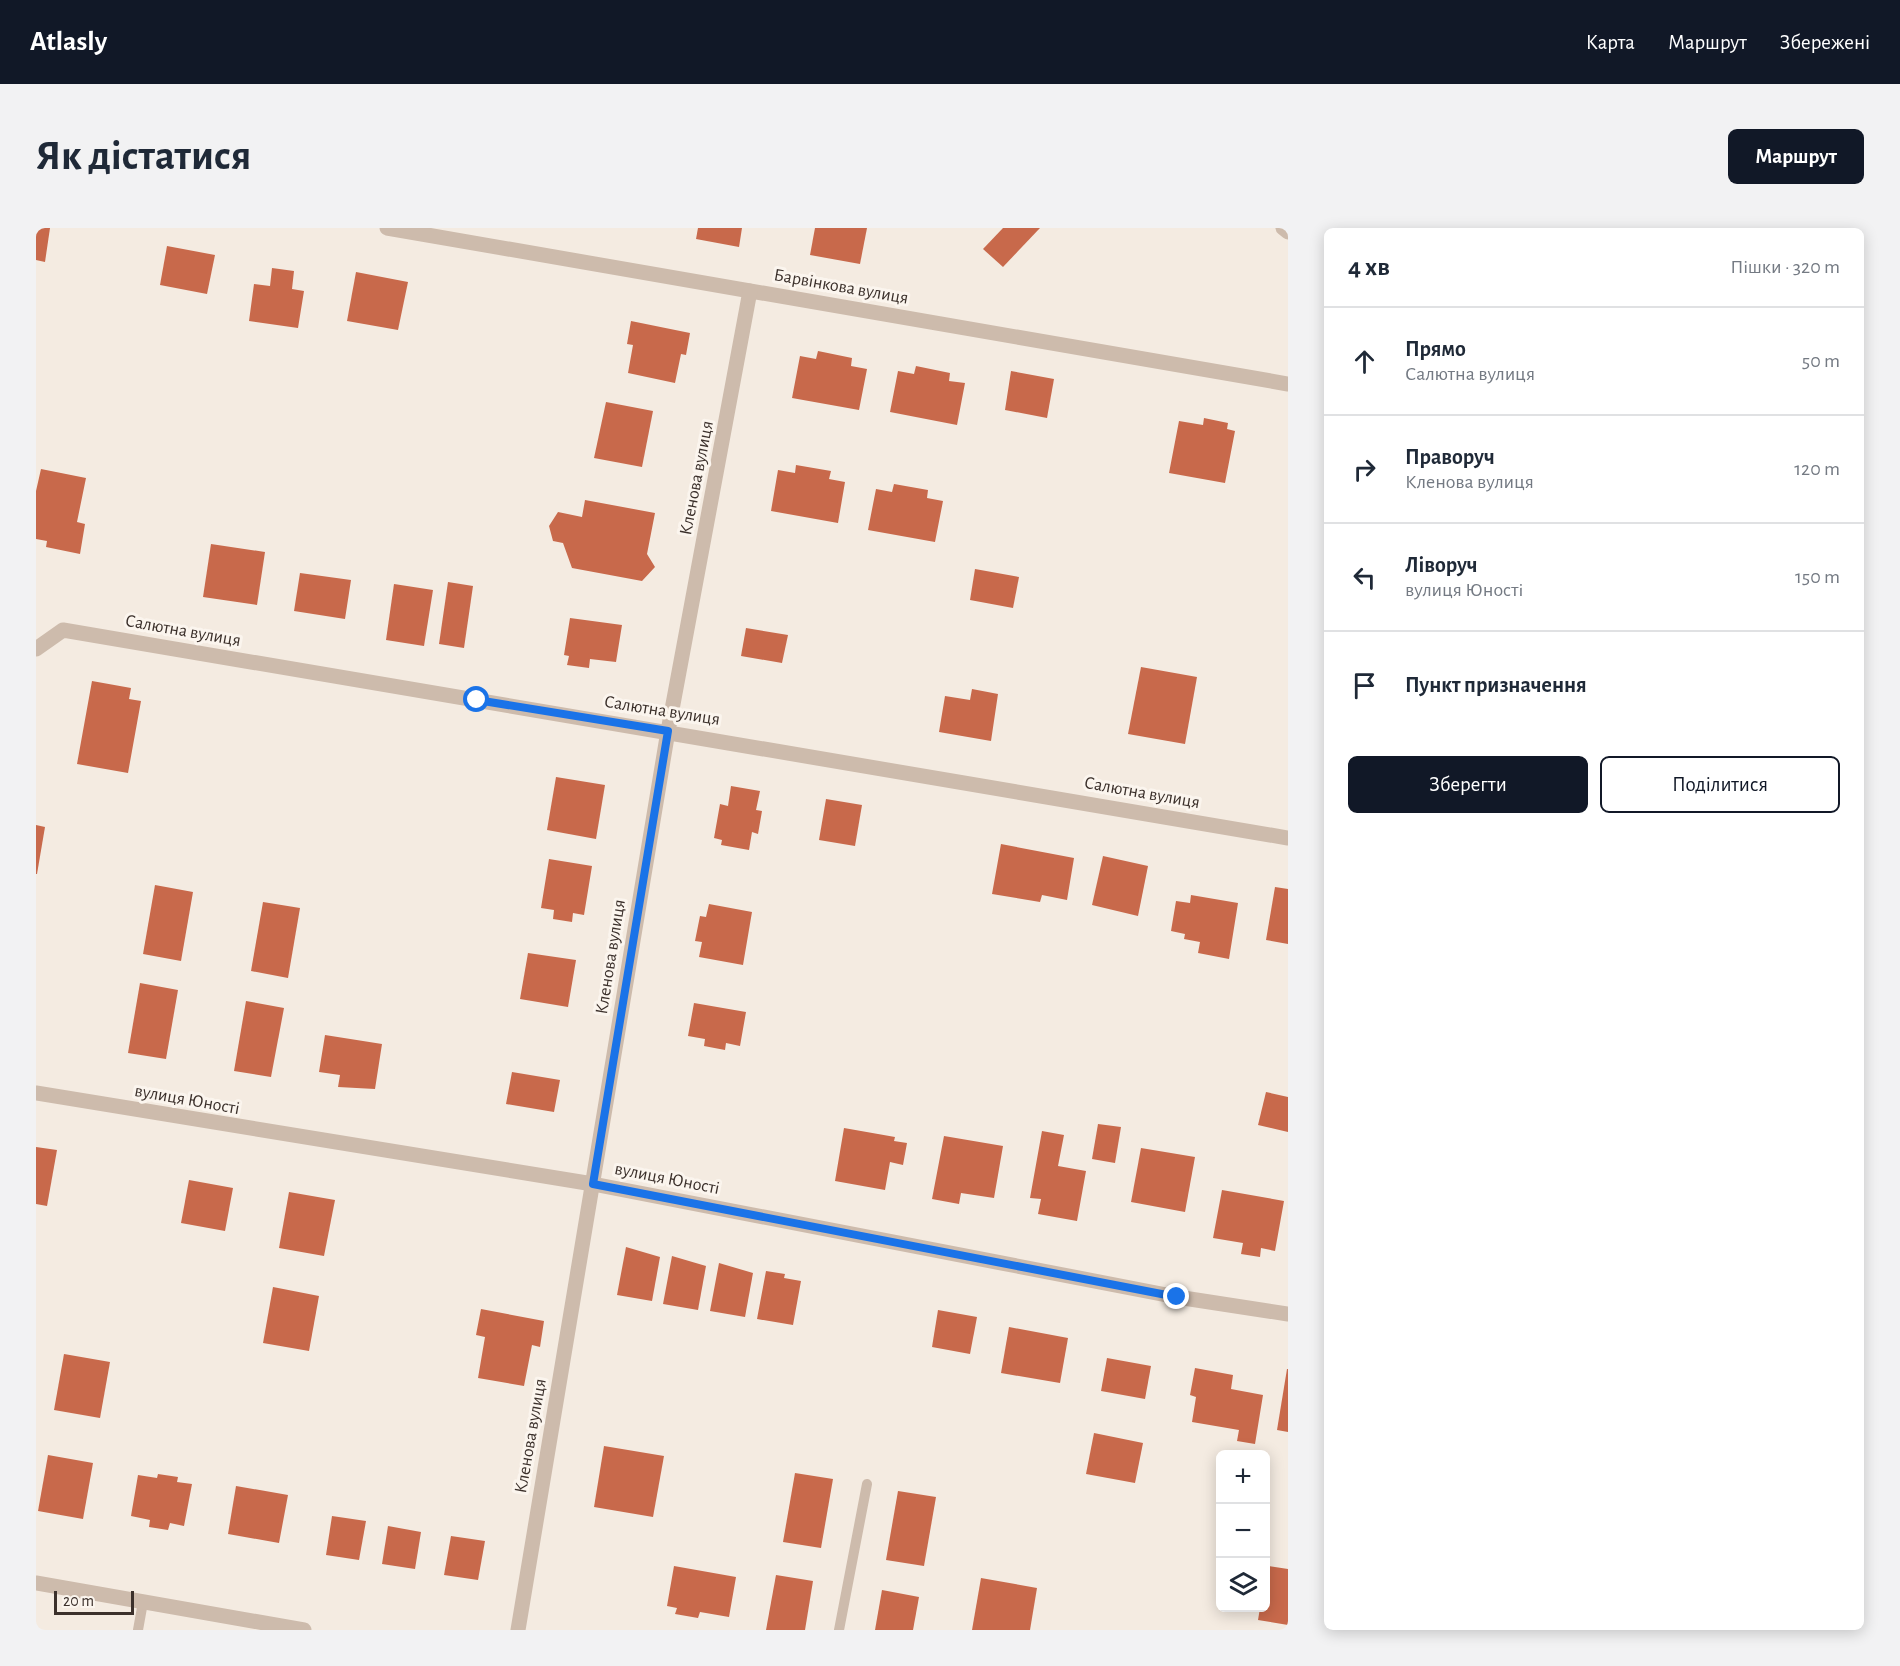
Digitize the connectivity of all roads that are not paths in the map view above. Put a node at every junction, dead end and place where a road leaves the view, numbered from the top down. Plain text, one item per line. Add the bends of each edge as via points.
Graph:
1 (387, 228) edge
2 (1283, 228) edge
3 (1288, 232) edge
4 (750, 291) junction
5 (1288, 384) edge
6 (36, 649) edge
7 (668, 731) junction
8 (1288, 838) edge
9 (36, 1093) edge
10 (593, 1184) junction
11 (1288, 1314) edge
12 (867, 1484) dead end
13 (36, 1583) edge
14 (143, 1602) junction
15 (138, 1630) edge
16 (304, 1630) edge
17 (518, 1630) edge
18 (839, 1630) edge

1 - 4 street, Барвінкова вулиця
2 - 3 street
4 - 5 street, Барвінкова вулиця
4 - 7 street, Кленова вулиця
6 - 7 street, Салютна вулиця via 63,630
7 - 8 street, Салютна вулиця
7 - 10 street, Кленова вулиця
9 - 10 street, вулиця Юності
10 - 11 street, вулиця Юності via 1177,1297
10 - 17 street, Кленова вулиця
12 - 18 lane
13 - 14 street
14 - 15 lane
14 - 16 street

